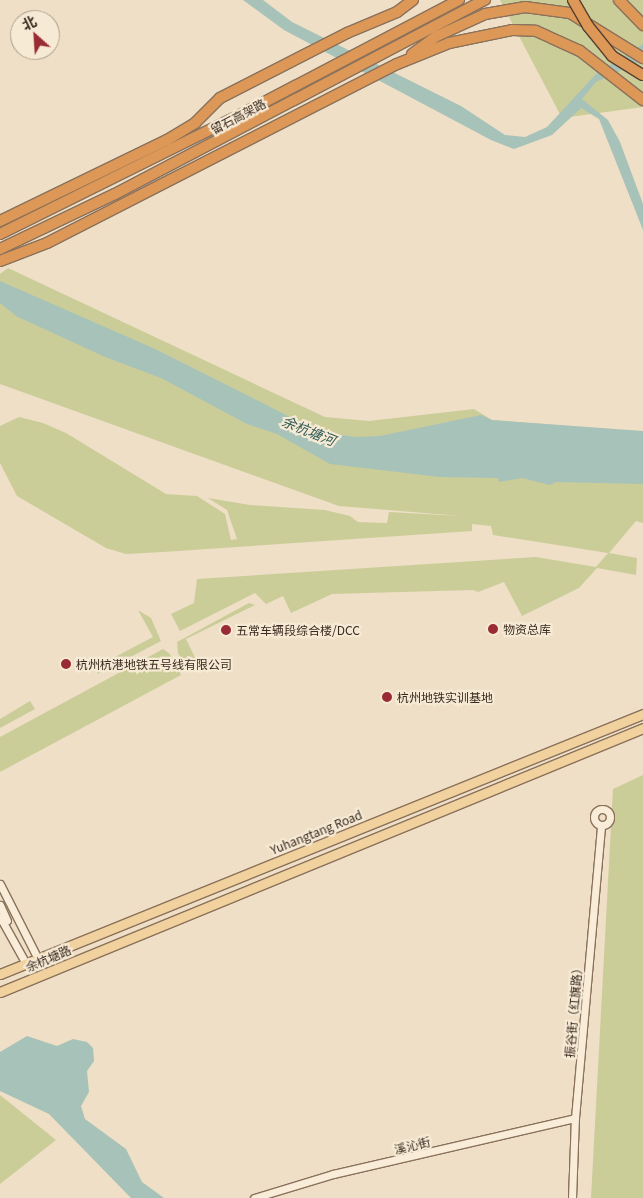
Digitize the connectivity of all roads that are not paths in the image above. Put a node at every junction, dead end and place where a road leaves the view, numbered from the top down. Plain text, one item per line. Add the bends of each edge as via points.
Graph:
1 (414, 0) edge
2 (424, 0) edge
3 (459, 0) edge
4 (485, 0) edge
5 (573, 0) edge
6 (619, 0) edge
7 (397, 12) junction
8 (643, 25) edge
9 (643, 58) edge
10 (397, 64) junction
11 (643, 75) edge
12 (643, 100) edge
13 (0, 221) edge
14 (0, 234) edge
15 (0, 249) edge
16 (0, 261) edge
17 (643, 714) edge
18 (643, 728) edge
19 (601, 825) dead end
20 (0, 884) edge
21 (0, 895) edge
22 (0, 905) edge
23 (0, 917) edge
24 (18, 924) junction
25 (12, 934) junction
26 (37, 957) junction
27 (25, 962) junction
28 (0, 974) edge
29 (0, 992) edge
30 (575, 1118) junction
31 (254, 1198) edge
32 (572, 1198) edge

1 - 7 highway
2 - 7 highway
3 - 14 highway, 留石高架路 via 93,190
4 - 15 highway, 留石高架路 via 115,194
5 - 11 highway, bridge via 588,26 612,56
6 - 8 highway
7 - 13 highway via 347,33 220,98 195,123 167,140
9 - 10 highway, bridge via 570,13 540,8 505,8 437,36
10 - 12 highway via 449,43 512,30 536,31 558,39 608,70
10 - 16 highway via 47,243
17 - 26 main road, Yuhangtang Road
18 - 29 main road
19 - 30 street, 振谷街（红旗路）
20 - 24 street
21 - 24 street
22 - 25 street
23 - 25 street
24 - 26 street
25 - 27 street
26 - 27 main road, Yuhangtang Road
27 - 28 main road, Yuhangtang Road
30 - 31 street, 溪沁街 via 333,1174
30 - 32 street, 振谷街（红旗路）

